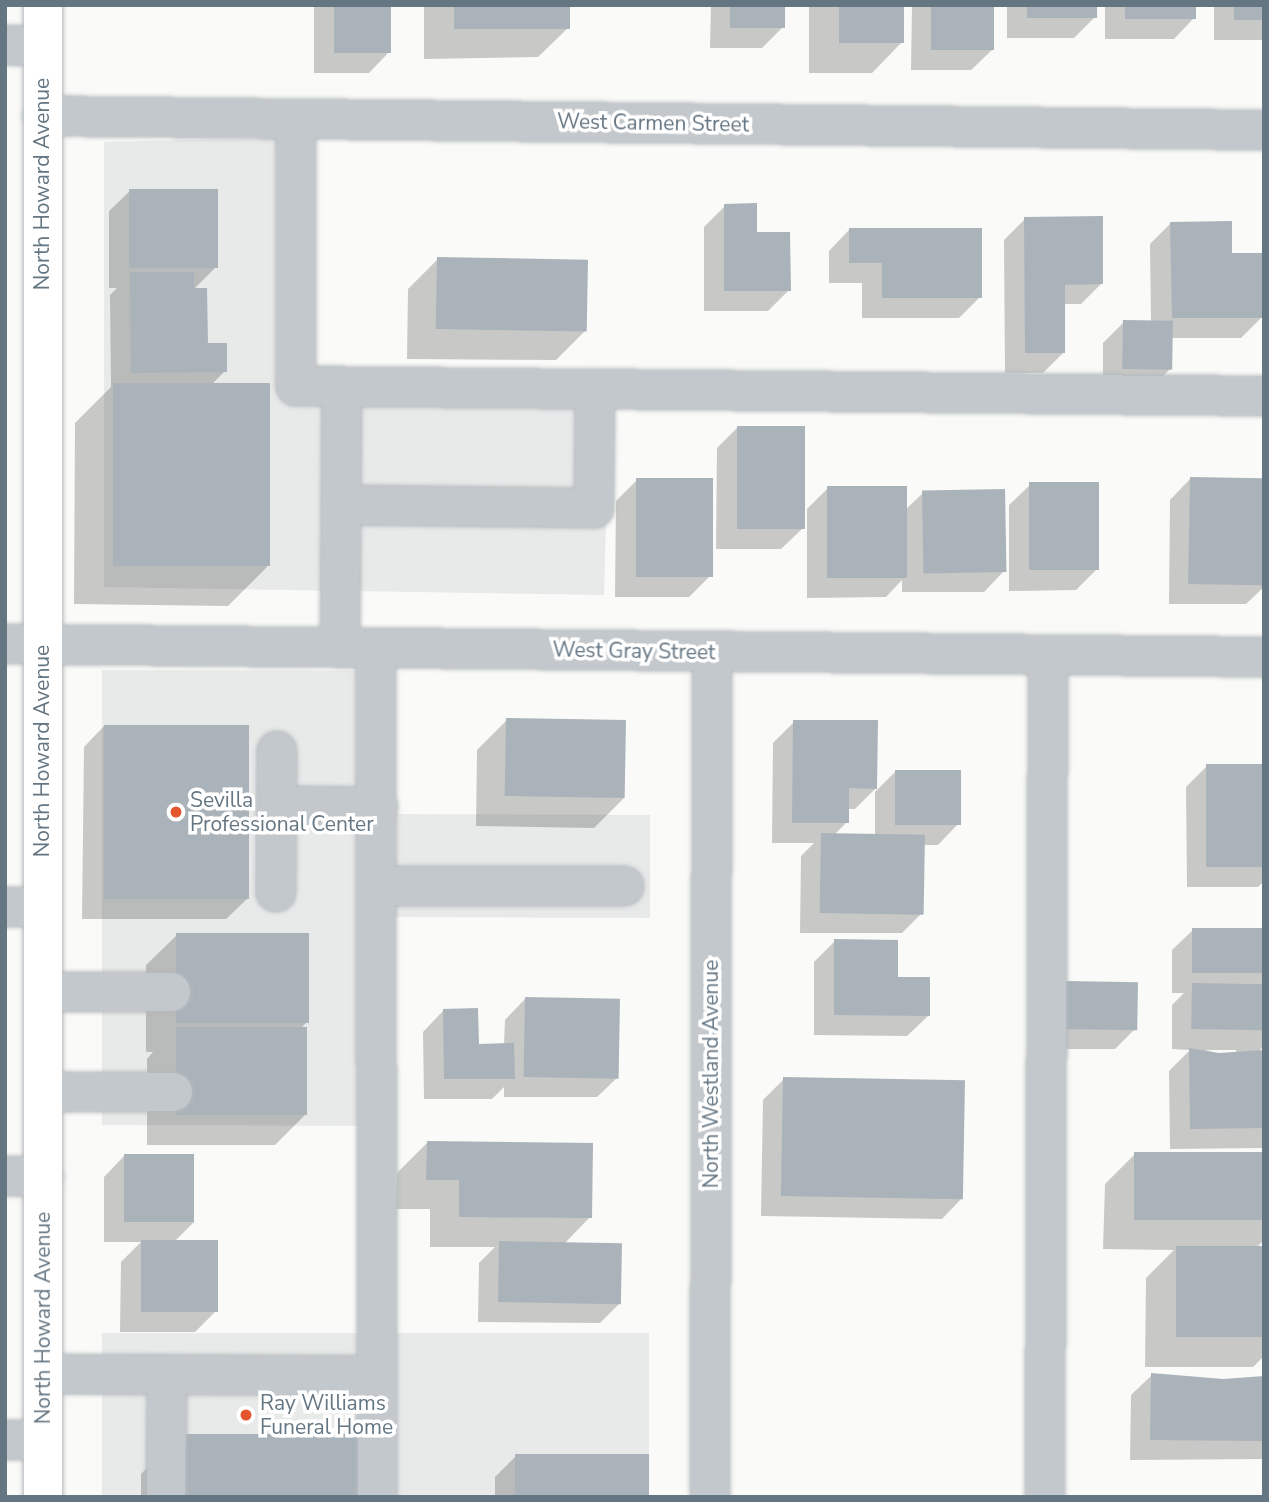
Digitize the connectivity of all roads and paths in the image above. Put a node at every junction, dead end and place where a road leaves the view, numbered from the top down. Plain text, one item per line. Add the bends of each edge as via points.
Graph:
1 (43, 5) edge
2 (24, 46) edge
3 (42, 116) junction
4 (296, 119) junction
5 (1264, 130) edge
6 (342, 387) junction
7 (595, 389) junction
8 (1264, 396) edge
9 (341, 505) junction
10 (24, 644) edge
11 (358, 648) junction
12 (712, 652) junction
13 (1048, 655) junction
14 (1264, 657) edge
15 (277, 751) dead end
16 (277, 806) junction
17 (377, 807) junction
18 (378, 886) junction
19 (624, 886) dead end
20 (276, 892) dead end
21 (24, 907) edge
22 (43, 992) junction
23 (171, 992) dead end
24 (43, 1092) junction
25 (173, 1092) dead end
26 (5, 1176) edge
27 (44, 1177) junction
28 (43, 1374) junction
29 (167, 1375) junction
30 (375, 1376) junction
31 (24, 1440) edge
32 (43, 1497) edge
33 (166, 1497) edge
34 (377, 1497) edge
35 (710, 1497) edge
36 (1045, 1497) edge

1 - 2 main road, North Howard Avenue
2 - 3 main road, North Howard Avenue
3 - 4 street, West Carmen Street
3 - 10 main road, North Howard Avenue
4 - 5 street, West Carmen Street
4 - 6 street via 296,386
6 - 7 street
6 - 9 street
7 - 8 street
7 - 9 street via 594,508
9 - 11 street
10 - 11 street, West Gray Street
10 - 21 main road, North Howard Avenue
11 - 12 street, West Gray Street
11 - 17 street
12 - 13 street, West Gray Street
12 - 35 street, North Westland Avenue
13 - 14 street, West Gray Street
13 - 36 street
15 - 16 street
16 - 17 street
16 - 20 street
17 - 18 street
18 - 19 street
18 - 30 street
21 - 22 main road, North Howard Avenue
22 - 23 street
22 - 24 main road, North Howard Avenue
24 - 25 street
24 - 27 main road, North Howard Avenue
26 - 27 street
27 - 28 main road, North Howard Avenue
28 - 29 street
28 - 31 main road, North Howard Avenue
29 - 30 street
29 - 33 street
30 - 34 street
31 - 32 main road, North Howard Avenue

